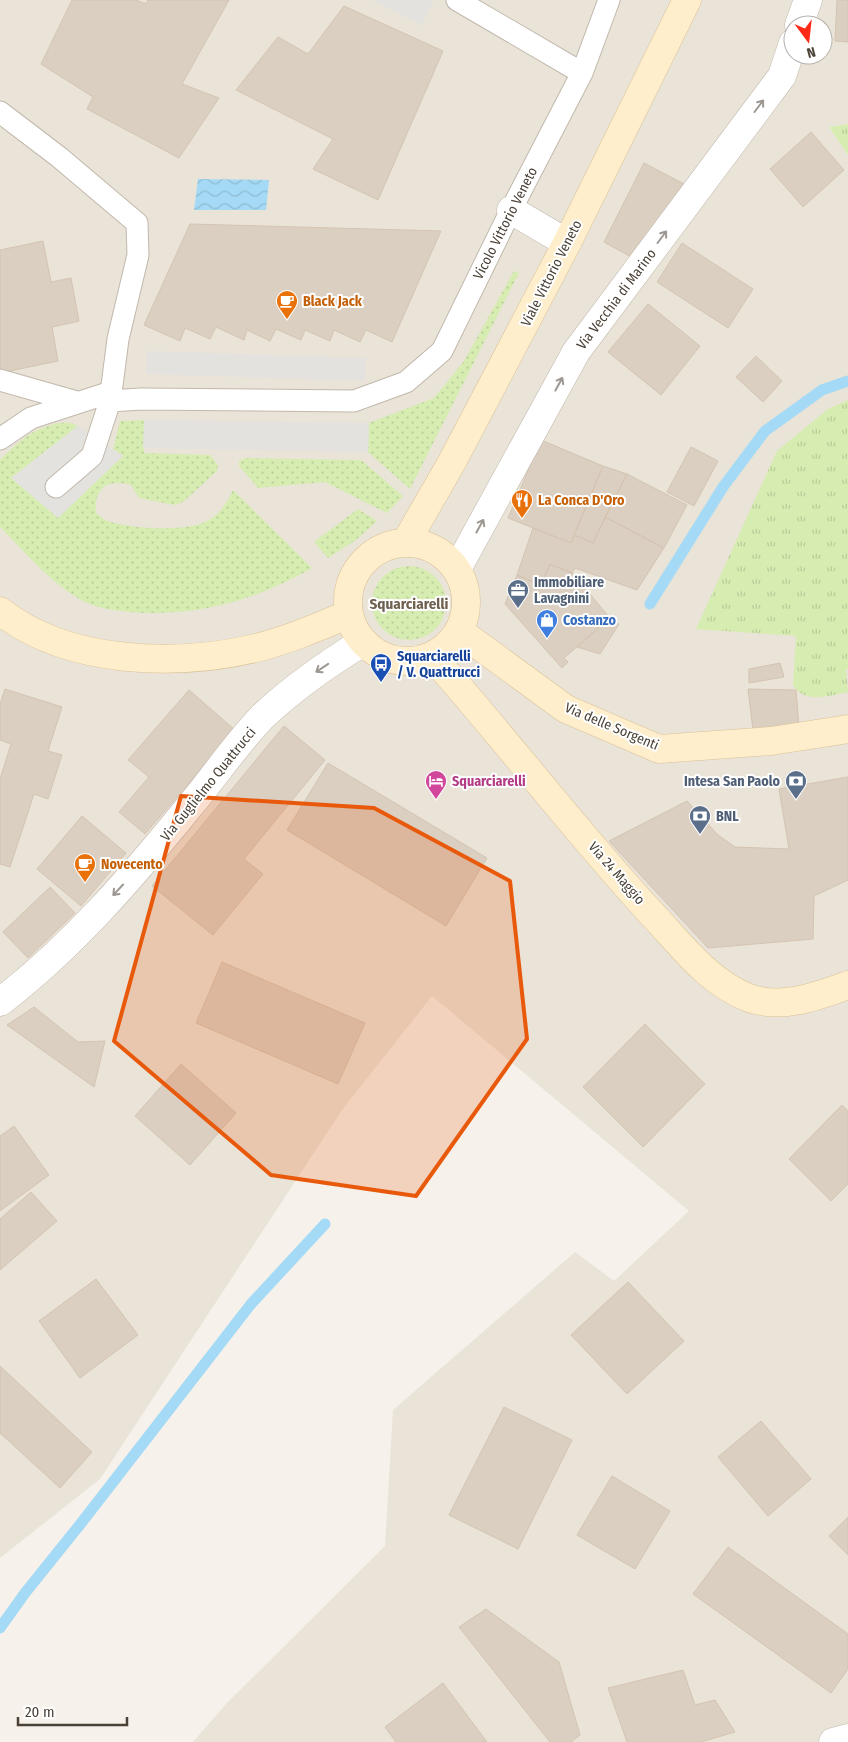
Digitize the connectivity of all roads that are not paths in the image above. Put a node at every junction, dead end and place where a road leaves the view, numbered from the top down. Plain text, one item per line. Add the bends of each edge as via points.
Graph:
1 (457, 0) edge
2 (608, 0) edge
3 (687, 0) edge
4 (808, 0) edge
5 (803, 15) edge
6 (786, 65) edge
7 (582, 73) junction
8 (0, 112) edge
9 (511, 210) junction
10 (568, 243) junction
11 (0, 380) edge
12 (24, 388) junction
13 (0, 392) edge
14 (110, 396) junction
15 (77, 402) junction
16 (31, 418) junction
17 (0, 423) edge
18 (0, 439) edge
19 (56, 487) dead end
20 (406, 542) junction
21 (457, 569) junction
22 (0, 611) edge
23 (349, 614) junction
24 (459, 631) junction
25 (363, 642) junction
26 (432, 656) junction
27 (848, 729) edge
28 (848, 985) edge
29 (0, 1002) edge
30 (848, 1738) edge
31 (833, 1742) edge

1 - 7 lane
2 - 7 lane, Vicolo Vittorio Veneto
3 - 10 main road, Viale Vittorio Veneto
4 - 5 street
21 -> 6 street, Via Vecchia di Marino via 576,352 782,76
7 - 9 lane, Vicolo Vittorio Veneto
8 - 14 lane via 137,222 138,255 118,339
9 - 10 street
9 - 14 lane, Vicolo Vittorio Veneto via 442,351 406,382 354,401
10 - 20 main road, Viale Vittorio Veneto
11 - 12 lane
12 - 13 lane
12 - 15 lane
14 - 15 lane
14 - 19 lane via 92,456
15 - 16 lane
16 - 17 lane
16 - 18 lane
20 - 21 main road via 426,546 443,555
20 - 23 main road via 374,552 361,565 352,579 348,596
21 - 24 main road via 467,600
22 - 23 main road via 28,629 64,644 111,654 163,658 254,648
23 - 25 main road
24 - 26 main road via 447,646
24 - 27 main road, Via delle Sorgenti via 566,710 659,749 771,741
25 - 26 main road via 395,660 414,661
25 -> 29 street, Via Guglielmo Quattrucci via 304,681 262,718 119,889 69,941
26 - 28 main road, Via 24 Maggio via 610,868 720,983 750,999 778,1002 814,997
30 - 31 street

